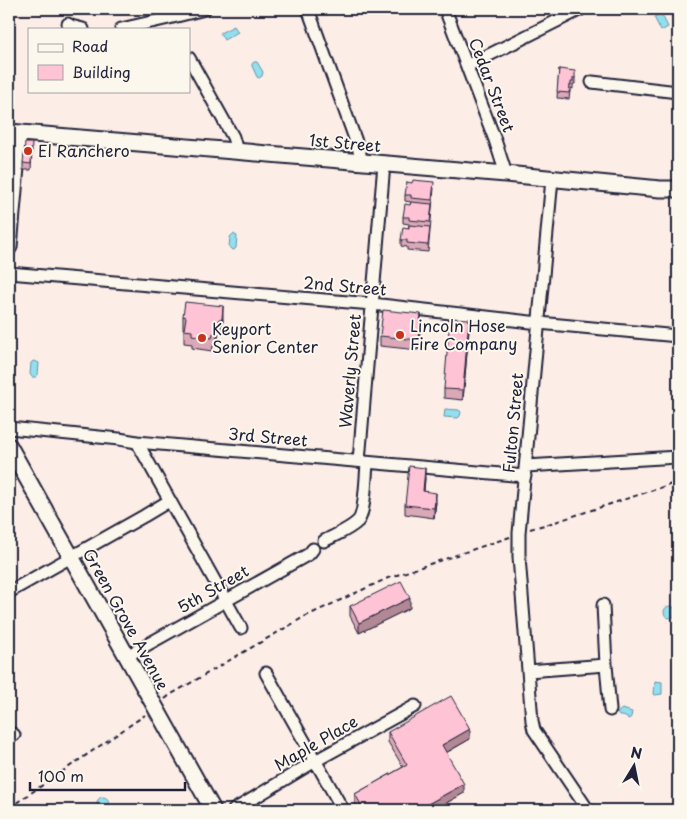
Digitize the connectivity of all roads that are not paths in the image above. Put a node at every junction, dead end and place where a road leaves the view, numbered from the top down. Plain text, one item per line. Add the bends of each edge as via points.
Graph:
1 (206, 9) edge
2 (308, 9) edge
3 (446, 9) edge
4 (581, 9) edge
5 (68, 24) dead end
6 (171, 24) edge
7 (79, 28) edge
8 (131, 28) edge
9 (190, 60) edge
10 (467, 66) junction
11 (592, 82) dead end
12 (678, 92) edge
13 (14, 132) edge
14 (236, 151) junction
15 (362, 162) junction
16 (384, 164) junction
17 (506, 174) junction
18 (552, 179) junction
19 (678, 188) edge
20 (9, 247) edge
21 (9, 274) edge
22 (372, 304) junction
23 (539, 323) junction
24 (678, 336) edge
25 (9, 428) edge
26 (137, 442) junction
27 (9, 446) edge
28 (678, 457) edge
29 (363, 462) junction
30 (525, 471) junction
31 (169, 500) junction
32 (324, 541) dead end
33 (313, 549) dead end
34 (71, 556) junction
35 (9, 592) edge
36 (226, 601) junction
37 (602, 606) dead end
38 (241, 628) dead end
39 (127, 656) junction
40 (606, 665) junction
41 (528, 671) junction
42 (266, 673) dead end
43 (414, 706) dead end
44 (610, 710) dead end
45 (316, 762) junction
46 (213, 810) edge
47 (234, 810) edge
48 (343, 810) edge
49 (588, 810) edge

1 - 6 street
2 - 15 street
3 - 10 street, Cedar Street
4 - 10 street
5 - 7 street
6 - 8 street
9 - 14 street via 233,138
10 - 17 street, Cedar Street
11 - 12 street
13 - 14 main road, 1st Street
13 - 20 main road
14 - 15 main road, 1st Street
15 - 16 main road, 1st Street
16 - 17 main road, 1st Street
16 - 22 street, Waverly Street
17 - 18 main road, 1st Street
18 - 19 main road, 1st Street
18 - 23 street, Fulton Street
21 - 22 street, 2nd Street
22 - 23 street, 2nd Street
22 - 29 street, Waverly Street
23 - 24 street, 2nd Street
23 - 30 street, Fulton Street
25 - 26 street, 3rd Street
26 - 29 street, 3rd Street
26 - 31 street
27 - 34 main road, Green Grove Avenue
28 - 30 street, 3rd Street
29 - 30 street, 3rd Street
29 - 32 street, Waverly Street via 360,519
30 - 41 street, Fulton Street via 519,557
31 - 34 street
31 - 36 street
33 - 36 street, 5th Street
34 - 35 street
34 - 39 main road, Green Grove Avenue
36 - 38 street
36 - 39 street, 5th Street
37 - 40 street
39 - 46 main road, Green Grove Avenue
40 - 41 street
40 - 44 street
41 - 49 street, Fulton Street via 534,730
42 - 45 street
43 - 45 street, Maple Place
45 - 47 street, Maple Place
45 - 48 street

